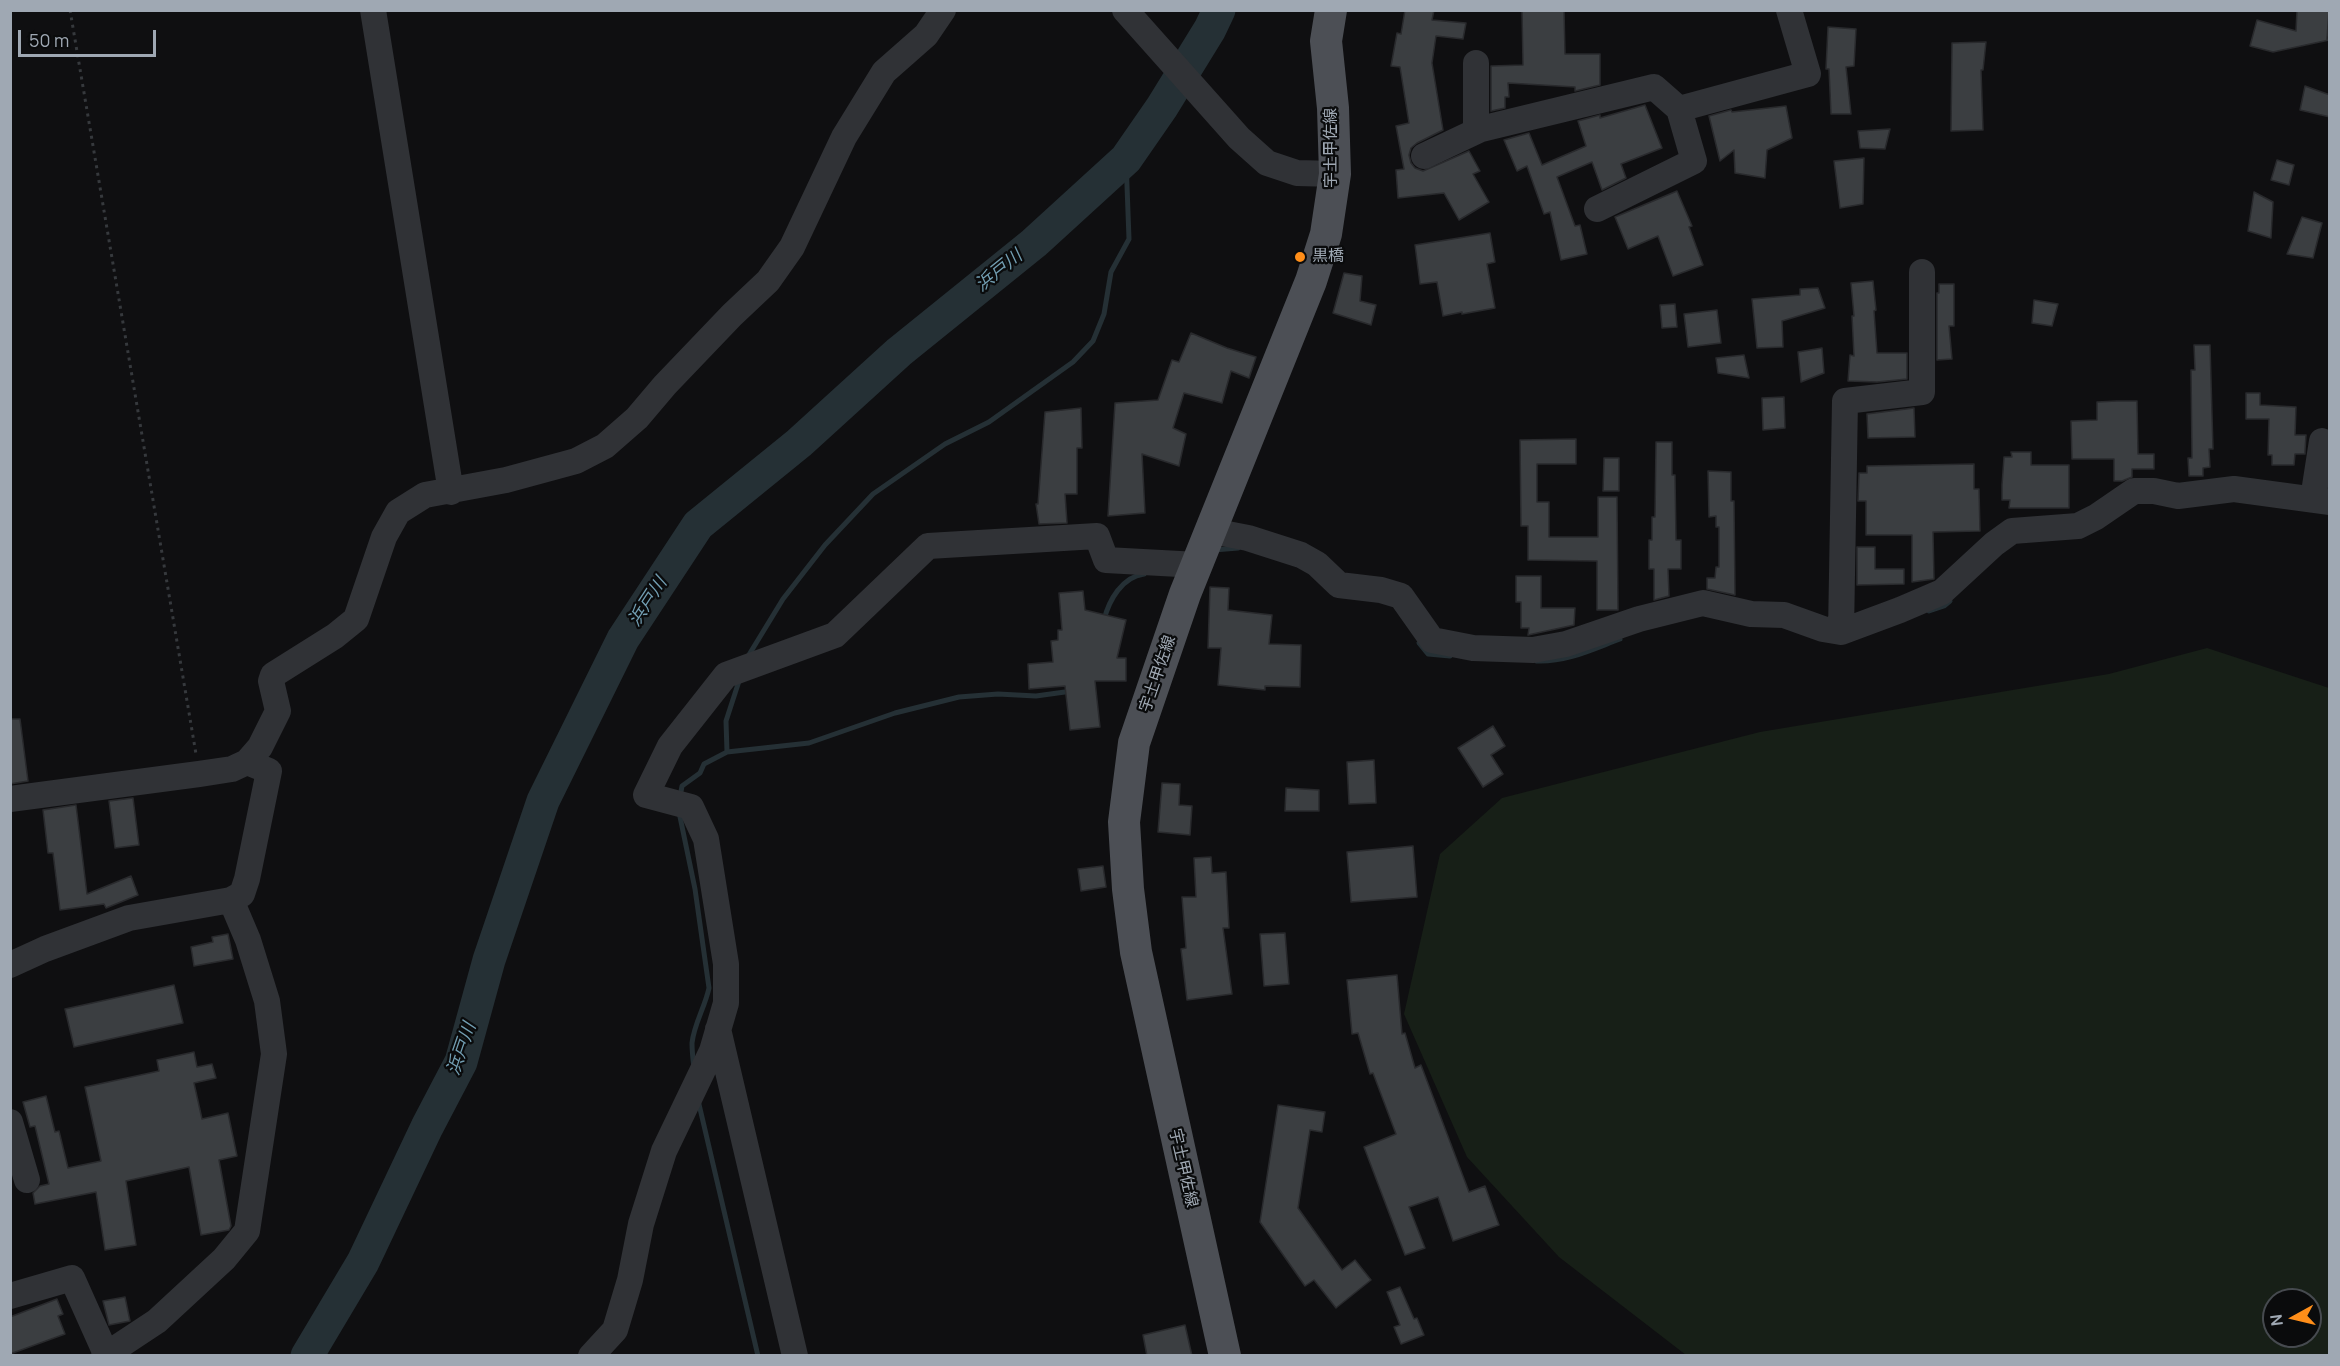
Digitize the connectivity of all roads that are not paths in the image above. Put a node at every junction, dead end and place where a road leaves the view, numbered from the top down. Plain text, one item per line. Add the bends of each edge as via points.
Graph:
1 (373, 10) edge
2 (943, 10) edge
3 (1125, 10) edge
4 (1331, 10) edge
5 (1789, 10) edge
6 (1476, 63) dead end
7 (1679, 109) junction
8 (1476, 131) junction
9 (1424, 156) dead end
10 (1335, 174) junction
11 (1597, 209) dead end
12 (1922, 272) dead end
13 (2322, 441) dead end
14 (452, 492) junction
15 (2321, 501) edge
16 (1212, 531) junction
17 (1198, 565) junction
18 (1841, 632) junction
19 (247, 762) junction
20 (10, 799) edge
21 (231, 900) junction
22 (10, 965) edge
23 (718, 1029) junction
24 (10, 1122) edge
25 (27, 1180) dead end
26 (10, 1296) edge
27 (105, 1355) edge
28 (591, 1356) edge
29 (795, 1356) edge
30 (1225, 1356) edge

1 - 14 street
2 - 14 street via 926,35 884,72 844,137 792,247 768,281 709,338 637,418 605,446 576,461
3 - 10 street via 1239,138 1267,163 1297,173
4 - 10 main road, 宇土甲佐線 via 1326,41
5 - 7 street via 1808,75
6 - 8 street
7 - 8 street via 1654,87
7 - 11 street via 1694,161
8 - 9 street
10 - 16 main road, 宇土甲佐線 via 1326,234 1311,281
12 - 18 street via 1922,392 1845,401
13 - 15 street
14 - 19 street via 425,495 398,512 384,537 356,619 273,675 278,711 260,747
15 - 18 street via 2234,489 2178,496 2134,491 2078,526 2012,531 1942,591
16 - 17 main road, 宇土甲佐線
16 - 18 street via 1301,555 1339,585 1401,596 1432,640 1473,648 1533,650 1566,644 1639,619 1703,603 1750,614 1784,615
17 - 23 street via 1106,560 1097,536 928,546 834,635 726,675 670,746 646,795 691,807 706,839 726,964 726,1003
17 - 30 main road, 宇土甲佐線 via 1134,743 1124,822 1136,952
19 - 20 street via 232,769
19 - 21 street via 268,771 247,879 242,894
21 - 22 street via 129,918
21 - 27 street via 267,1002 274,1054 247,1231 224,1259 157,1322
23 - 28 street via 712,1051 664,1151 615,1330
23 - 29 street
24 - 25 street
26 - 27 street via 72,1278

